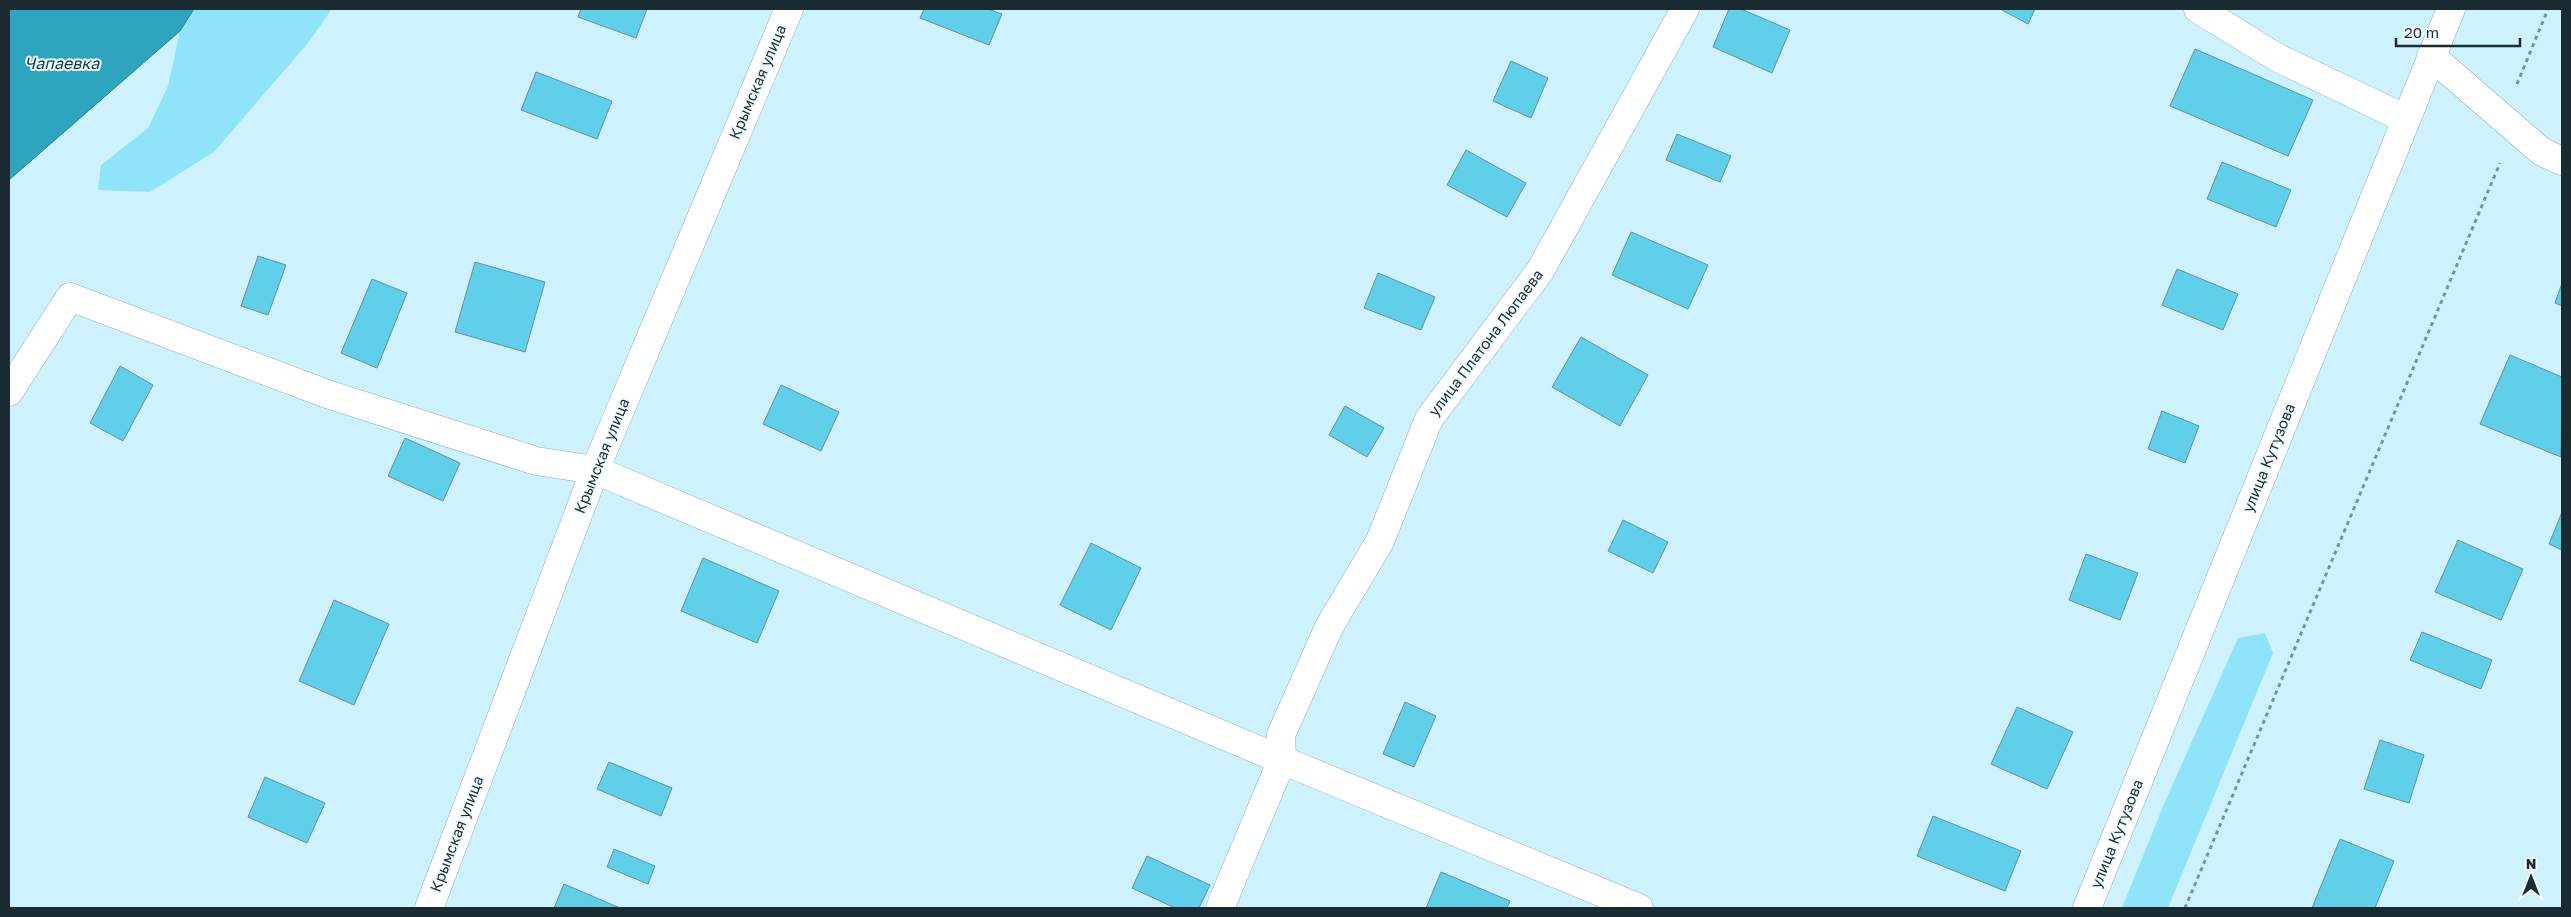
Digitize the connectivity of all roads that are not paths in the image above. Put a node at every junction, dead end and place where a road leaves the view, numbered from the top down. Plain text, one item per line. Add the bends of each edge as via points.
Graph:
1 (789, 9) edge
2 (1686, 9) edge
3 (2198, 9) edge
4 (2451, 9) edge
5 (2431, 56) junction
6 (2406, 119) junction
7 (2562, 161) edge
8 (9, 392) edge
9 (595, 470) junction
10 (1282, 760) junction
11 (429, 908) edge
12 (1220, 908) edge
13 (1639, 908) edge
14 (2087, 908) edge

1 - 9 street, Крымская улица
2 - 10 street, улица Платона Люпаева via 1540,271 1429,419 1380,541 1328,627 1281,735
3 - 6 street via 2278,58
4 - 5 street, улица Кутузова
5 - 6 street, улица Кутузова
5 - 7 street via 2542,152
6 - 14 street, улица Кутузова
8 - 9 street via 70,297 327,394 536,461
9 - 10 street
9 - 11 street, Крымская улица
10 - 12 street, улица Платона Люпаева
10 - 13 street

